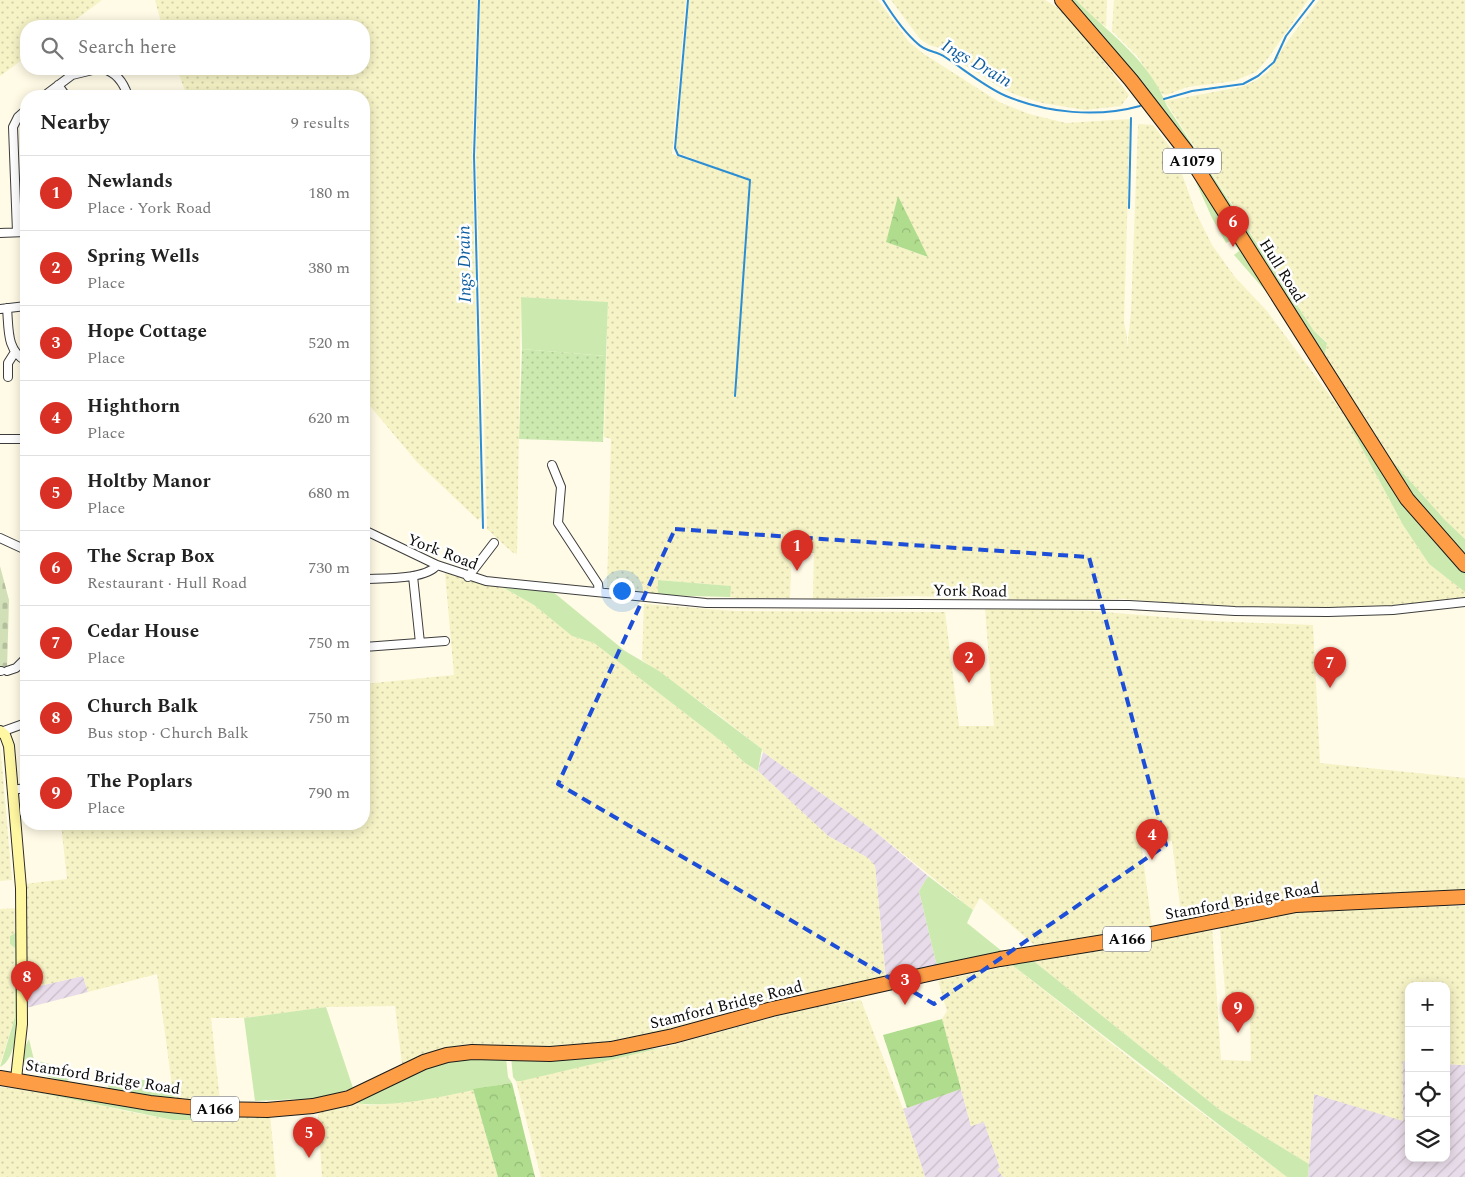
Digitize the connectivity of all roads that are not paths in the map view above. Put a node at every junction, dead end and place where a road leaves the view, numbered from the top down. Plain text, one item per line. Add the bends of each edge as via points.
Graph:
1 (1062, 0) edge
2 (74, 75) edge
3 (115, 75) edge
4 (58, 86) junction
5 (52, 90) edge
6 (61, 90) edge
7 (126, 90) edge
8 (20, 115) edge
9 (17, 232) joint
10 (0, 233) edge
11 (20, 307) edge
12 (4, 309) edge
13 (15, 352) junction
14 (20, 356) edge
15 (8, 377) dead end
16 (0, 439) edge
17 (20, 439) edge
18 (552, 465) dead end
19 (370, 533) edge
20 (0, 538) edge
21 (494, 543) dead end
22 (20, 547) edge
23 (437, 565) junction
24 (1465, 565) edge
25 (413, 576) junction
26 (468, 577) junction
27 (370, 579) edge
28 (599, 592) junction
29 (1465, 602) edge
30 (445, 641) dead end
31 (420, 643) junction
32 (370, 647) edge
33 (20, 664) edge
34 (2, 671) edge
35 (20, 725) edge
36 (1, 731) edge
37 (20, 789) edge
38 (12, 790) junction
39 (1465, 897) edge
40 (0, 1078) edge
41 (16, 1079) junction

1 - 24 highway, Hull Road / A1079 via 1131,80 1186,151 1406,499
2 - 4 street
3 - 7 street
4 - 5 street
4 - 6 street
8 - 9 street via 13,127
9 - 10 street
11 - 12 street
12 - 13 street
13 - 14 street
13 - 15 street via 8,363
16 - 17 street
18 - 28 street via 561,487 558,523 598,584
19 - 23 street, York Road
20 - 22 street
21 - 26 street
23 - 25 street via 431,571
23 - 26 street, York Road
25 - 27 street
25 - 31 street
26 - 28 street, York Road
28 - 29 street, York Road via 706,603 1129,605 1235,611 1394,610
30 - 31 street
31 - 32 street
33 - 34 street
35 - 36 street
36 - 38 street via 9,746
37 - 38 street
38 - 41 street via 21,888 22,1024
39 - 41 highway, Stamford Bridge Road / A166 via 1296,905 952,969 611,1048 550,1054 472,1052 447,1055 424,1062 349,1098 313,1106 266,1110 208,1109 103,1096
40 - 41 highway, Stamford Bridge Road / A166

